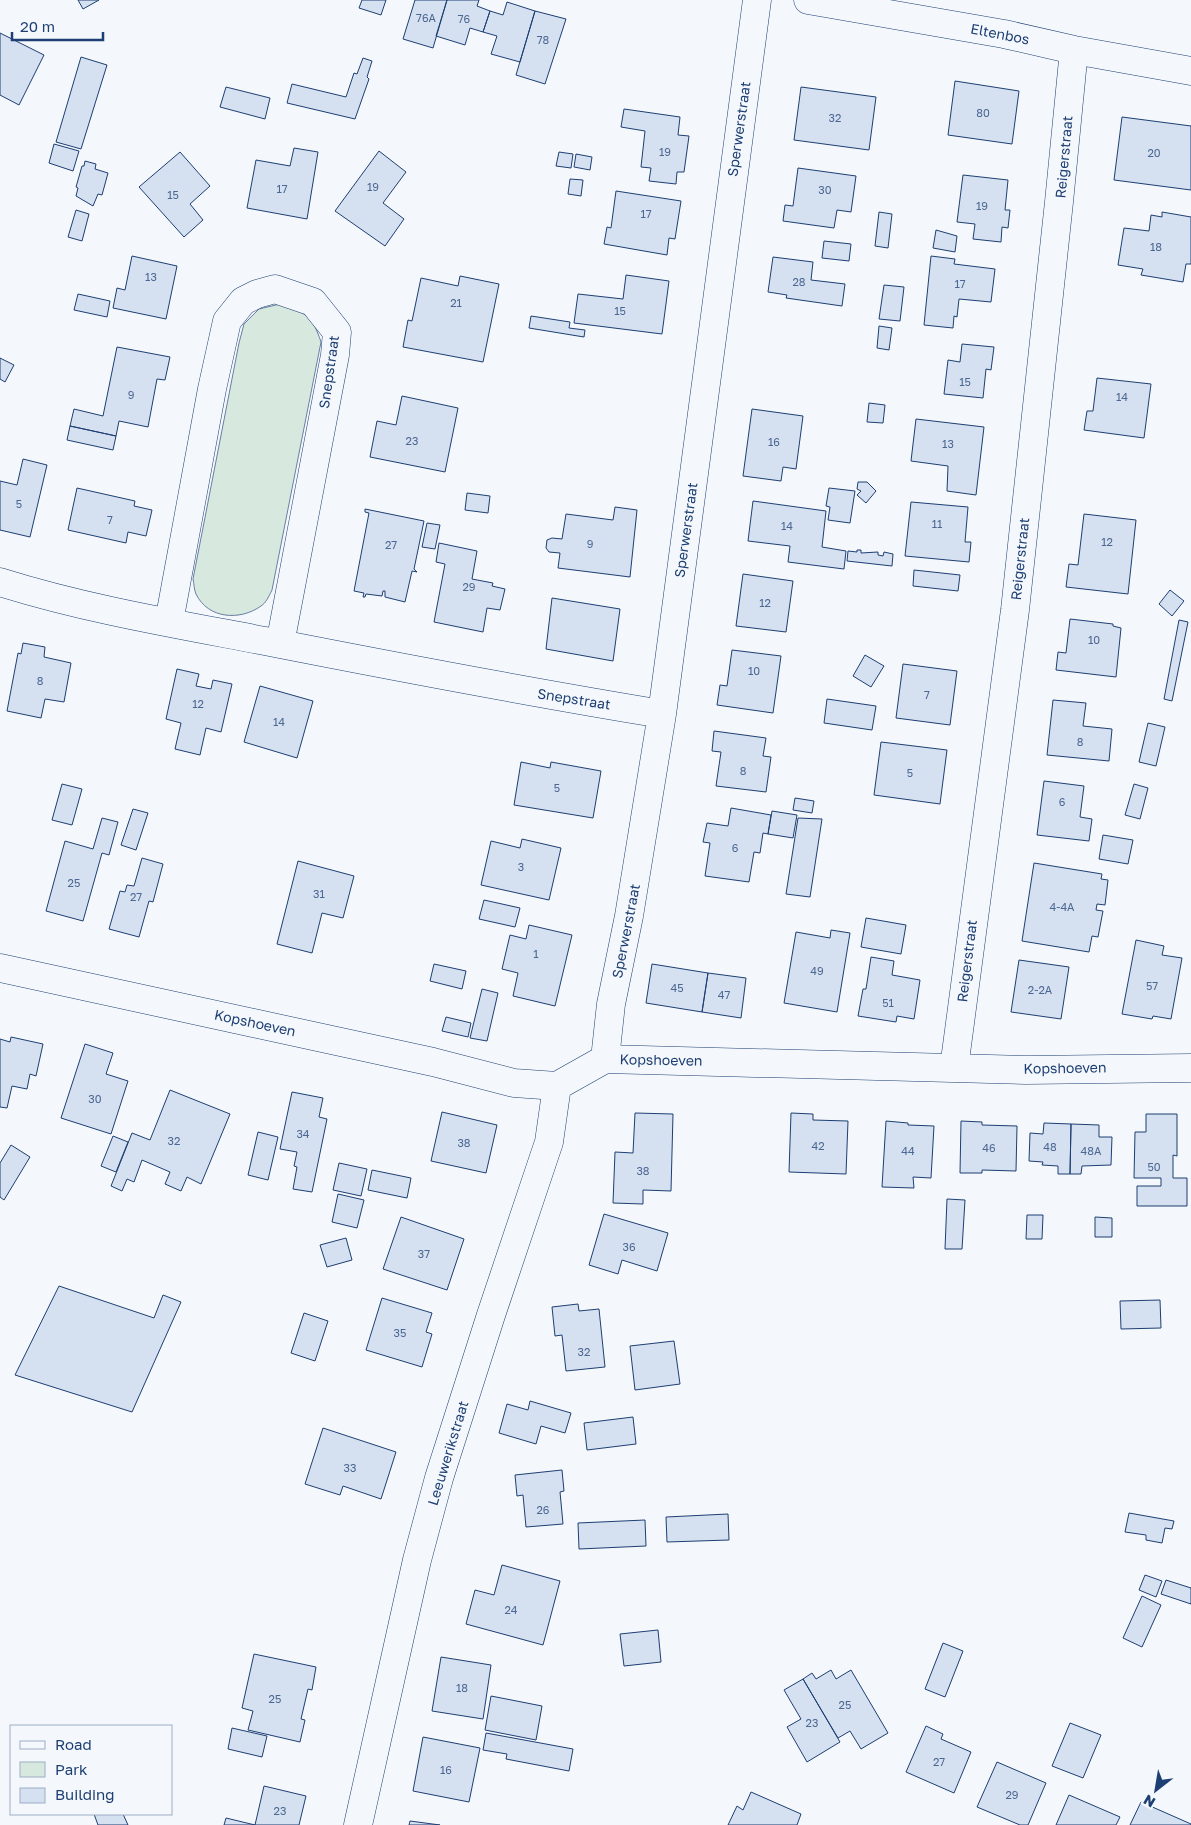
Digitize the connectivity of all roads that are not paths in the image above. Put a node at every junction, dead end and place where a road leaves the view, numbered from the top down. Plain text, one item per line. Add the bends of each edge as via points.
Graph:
1 (758, 0) edge
2 (808, 0) edge
3 (1074, 50) junction
4 (1191, 71) edge
5 (0, 582) edge
6 (169, 622) junction
7 (280, 644) junction
8 (662, 714) junction
9 (0, 968) edge
10 (605, 1059) junction
11 (954, 1068) junction
12 (1191, 1068) edge
13 (557, 1086) junction
14 (358, 1825) edge

1 - 8 street, Sperwerstraat
2 - 3 street, Eltenbos
3 - 4 street, Eltenbos
3 - 11 street, Reigerstraat via 1014,610
5 - 6 street, Snepstraat
6 - 7 street, Snepstraat
6 - 7 street, Snepstraat via 227,321 243,301 275,289 314,302 337,332
7 - 8 street, Snepstraat via 423,673
8 - 10 street, Sperwerstraat via 611,1004
9 - 13 street, Kopshoeven via 414,1058 514,1083
10 - 11 street, Kopshoeven
10 - 13 street, Kopshoeven
11 - 12 street, Kopshoeven
13 - 14 street, Leeuwerikstraat via 549,1142 439,1478 417,1560

